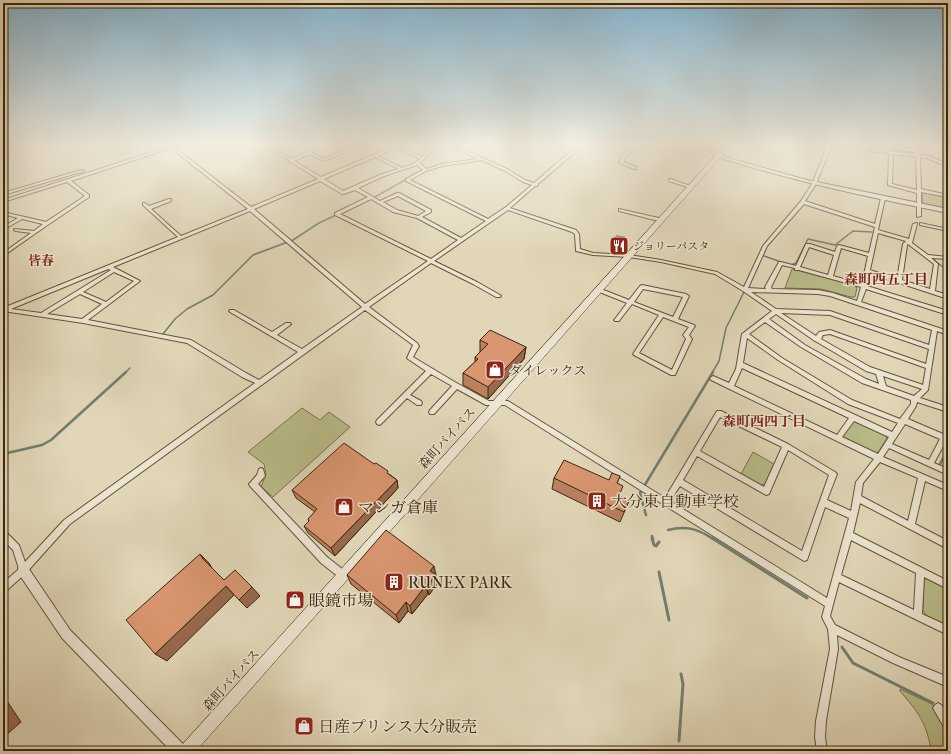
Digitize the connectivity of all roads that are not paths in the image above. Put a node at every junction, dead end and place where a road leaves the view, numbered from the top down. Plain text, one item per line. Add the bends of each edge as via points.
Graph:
1 (53, 179) edge
2 (73, 179) edge
3 (213, 179) edge
4 (377, 179) edge
5 (408, 179) edge
6 (521, 179) edge
7 (542, 179) edge
8 (699, 179) edge
9 (796, 179) edge
10 (816, 179) edge
11 (890, 179) edge
12 (919, 179) edge
13 (321, 180) joint
14 (670, 180) dead end
15 (68, 181) junction
16 (814, 184) junction
17 (536, 185) junction
18 (691, 187) junction
19 (355, 188) junction
20 (919, 191) junction
21 (3, 194) edge
22 (948, 196) edge
23 (371, 197) junction
24 (883, 198) junction
25 (170, 200) dead end
26 (3, 201) edge
27 (380, 202) junction
28 (804, 202) junction
29 (144, 204) dead end
30 (920, 205) junction
31 (148, 208) junction
32 (508, 208) junction
33 (250, 209) junction
34 (621, 210) dead end
35 (948, 211) edge
36 (3, 213) edge
37 (919, 216) dead end
38 (419, 217) junction
39 (20, 218) junction
40 (661, 220) junction
41 (489, 221) junction
42 (47, 223) junction
43 (916, 224) dead end
44 (922, 224) dead end
45 (3, 229) edge
46 (877, 229) junction
47 (16, 230) dead end
48 (948, 230) edge
49 (35, 232) junction
50 (180, 238) junction
51 (462, 240) junction
52 (910, 241) junction
53 (836, 254) junction
54 (3, 255) edge
55 (871, 255) junction
56 (628, 256) junction
57 (929, 256) dead end
58 (948, 258) edge
59 (430, 262) junction
60 (108, 267) junction
61 (797, 269) junction
62 (114, 270) junction
63 (867, 271) junction
64 (830, 277) junction
65 (899, 281) junction
66 (863, 286) junction
67 (599, 290) junction
68 (745, 290) junction
69 (770, 291) junction
70 (80, 292) junction
71 (932, 292) junction
72 (498, 296) dead end
73 (948, 297) edge
74 (631, 302) junction
75 (858, 302) junction
76 (106, 304) junction
77 (365, 307) junction
78 (4, 310) edge
79 (232, 311) dead end
80 (776, 312) junction
81 (662, 314) junction
82 (948, 314) edge
83 (42, 315) junction
84 (675, 319) junction
85 (617, 320) dead end
86 (765, 320) junction
87 (83, 321) junction
88 (288, 324) dead end
89 (935, 328) junction
90 (948, 333) edge
91 (745, 334) junction
92 (272, 335) junction
93 (817, 340) junction
94 (932, 348) junction
95 (302, 352) junction
96 (740, 364) junction
97 (928, 367) junction
98 (431, 370) junction
99 (878, 372) junction
100 (713, 378) dead end
101 (260, 383) junction
102 (456, 386) junction
103 (731, 386) junction
104 (884, 388) junction
105 (925, 388) junction
106 (406, 395) junction
107 (914, 399) junction
108 (419, 403) dead end
109 (497, 403) junction
110 (948, 410) edge
111 (432, 412) dead end
112 (853, 417) junction
113 (903, 421) junction
114 (379, 422) dead end
115 (948, 431) edge
116 (894, 436) junction
117 (838, 438) junction
118 (944, 438) junction
119 (888, 445) junction
120 (786, 446) junction
121 (696, 452) junction
122 (880, 458) junction
123 (930, 464) junction
124 (261, 471) dead end
125 (948, 472) edge
126 (922, 477) junction
127 (678, 481) junction
128 (948, 488) edge
129 (857, 498) junction
130 (666, 502) junction
131 (823, 502) junction
132 (854, 516) junction
133 (911, 526) junction
134 (3, 535) edge
135 (848, 536) junction
136 (948, 545) edge
137 (23, 570) junction
138 (920, 571) junction
139 (343, 575) junction
140 (837, 577) junction
141 (948, 585) edge
142 (3, 588) edge
143 (829, 604) junction
144 (918, 616) junction
145 (832, 628) junction
146 (948, 631) edge
147 (948, 682) edge
148 (938, 708) dead end
149 (948, 726) edge
150 (180, 751) edge
151 (186, 751) edge
152 (822, 751) edge

1 - 21 street
2 - 15 street
3 - 33 street
4 - 19 street
5 - 41 street
6 - 17 street
7 - 17 street
8 - 18 main road, 森町バイパス
9 - 16 street
10 - 16 street
11 - 20 street via 890,185
12 - 20 street
13 - 19 street via 343,193
13 - 33 street
14 - 18 street
15 - 26 street
15 - 42 street via 88,196
16 - 24 street
16 - 28 street
17 - 32 street
18 - 40 main road, 森町バイパス
19 - 23 street
20 - 22 street
20 - 30 street
23 - 27 street
23 - 59 street via 337,214
24 - 30 street
24 - 46 street
25 - 31 street
27 - 38 street via 395,211
27 - 38 street via 398,194 429,211
28 - 46 street
28 - 68 street via 765,246
29 - 31 street
30 - 35 street
30 - 37 street
31 - 50 street
32 - 41 street
32 - 56 street via 574,231 577,234 580,251
33 - 50 street
33 - 77 street
34 - 40 street
36 - 39 street
38 - 51 street
39 - 42 street
39 - 45 street
40 - 56 main road, 森町バイパス
41 - 51 street
42 - 49 street
43 - 52 street
44 - 48 street
46 - 52 street
46 - 55 street
47 - 49 street
49 - 54 street
50 - 60 street
51 - 59 street
52 - 65 street via 905,244
52 - 71 street via 912,246 936,264
53 - 55 street via 839,246
53 - 61 street via 808,245
53 - 64 street
55 - 63 street
56 - 67 main road, 森町バイパス
56 - 68 street via 717,273
57 - 58 street
59 - 72 street
59 - 77 street
60 - 62 street
60 - 78 street
61 - 64 street
61 - 69 street via 781,264 768,286
62 - 70 street
62 - 76 street via 138,281
63 - 65 street
63 - 66 street
64 - 66 street
65 - 71 street
66 - 75 street
66 - 82 street
67 - 74 street
67 - 109 main road, 森町バイパス
68 - 69 street
68 - 80 street
69 - 75 street via 821,292
70 - 76 street
70 - 83 street
71 - 73 street
74 - 81 street
74 - 84 street via 642,287 686,296
74 - 85 street
75 - 89 street
76 - 87 street
77 - 95 street
77 - 98 street via 415,344 410,358
78 - 83 street
79 - 92 street
80 - 86 street
80 - 93 street
80 - 94 street via 830,313
81 - 84 street
81 - 84 street via 636,354 673,372 689,339 686,335 692,326
83 - 87 street
86 - 91 street
86 - 104 street via 864,381
87 - 101 street via 189,341
88 - 92 street
89 - 90 street
89 - 94 street
91 - 96 street
91 - 113 street via 850,402
92 - 95 street
93 - 97 street via 821,333 830,332
93 - 99 street
94 - 97 street
95 - 101 street
96 - 103 street
96 - 112 street
97 - 105 street
98 - 102 street
98 - 106 street
99 - 104 street
99 - 105 street
100 - 103 street
101 - 137 street via 67,522
102 - 109 street via 490,404
102 - 111 street
103 - 117 street
104 - 107 street
105 - 107 street
106 - 108 street
106 - 114 street
107 - 110 street
107 - 113 street via 914,404
109 - 130 street via 506,403
109 - 139 main road, 森町バイパス
112 - 116 street
112 - 117 street
113 - 116 street
113 - 118 street
115 - 118 street
116 - 119 street
117 - 122 street
118 - 123 street
119 - 122 street
119 - 123 street
120 - 121 street via 719,413
120 - 121 street via 766,492
120 - 131 street via 832,474
121 - 127 street
122 - 126 street
122 - 129 street via 860,482
123 - 125 street
124 - 139 street via 261,476 252,484 324,560
126 - 128 street
126 - 133 street
127 - 130 street
127 - 131 street via 804,557
129 - 132 street
129 - 133 street
130 - 143 street
131 - 132 street
132 - 135 street
133 - 136 street
134 - 137 street via 16,548
135 - 138 street
135 - 140 street
137 - 142 street
137 - 150 street via 66,634
138 - 141 street
138 - 144 street
139 - 151 main road, 森町バイパス
140 - 143 street
140 - 144 street
143 - 145 street via 826,617
144 - 146 street
145 - 147 street via 896,660
145 - 152 street via 834,649 820,737
148 - 149 street

